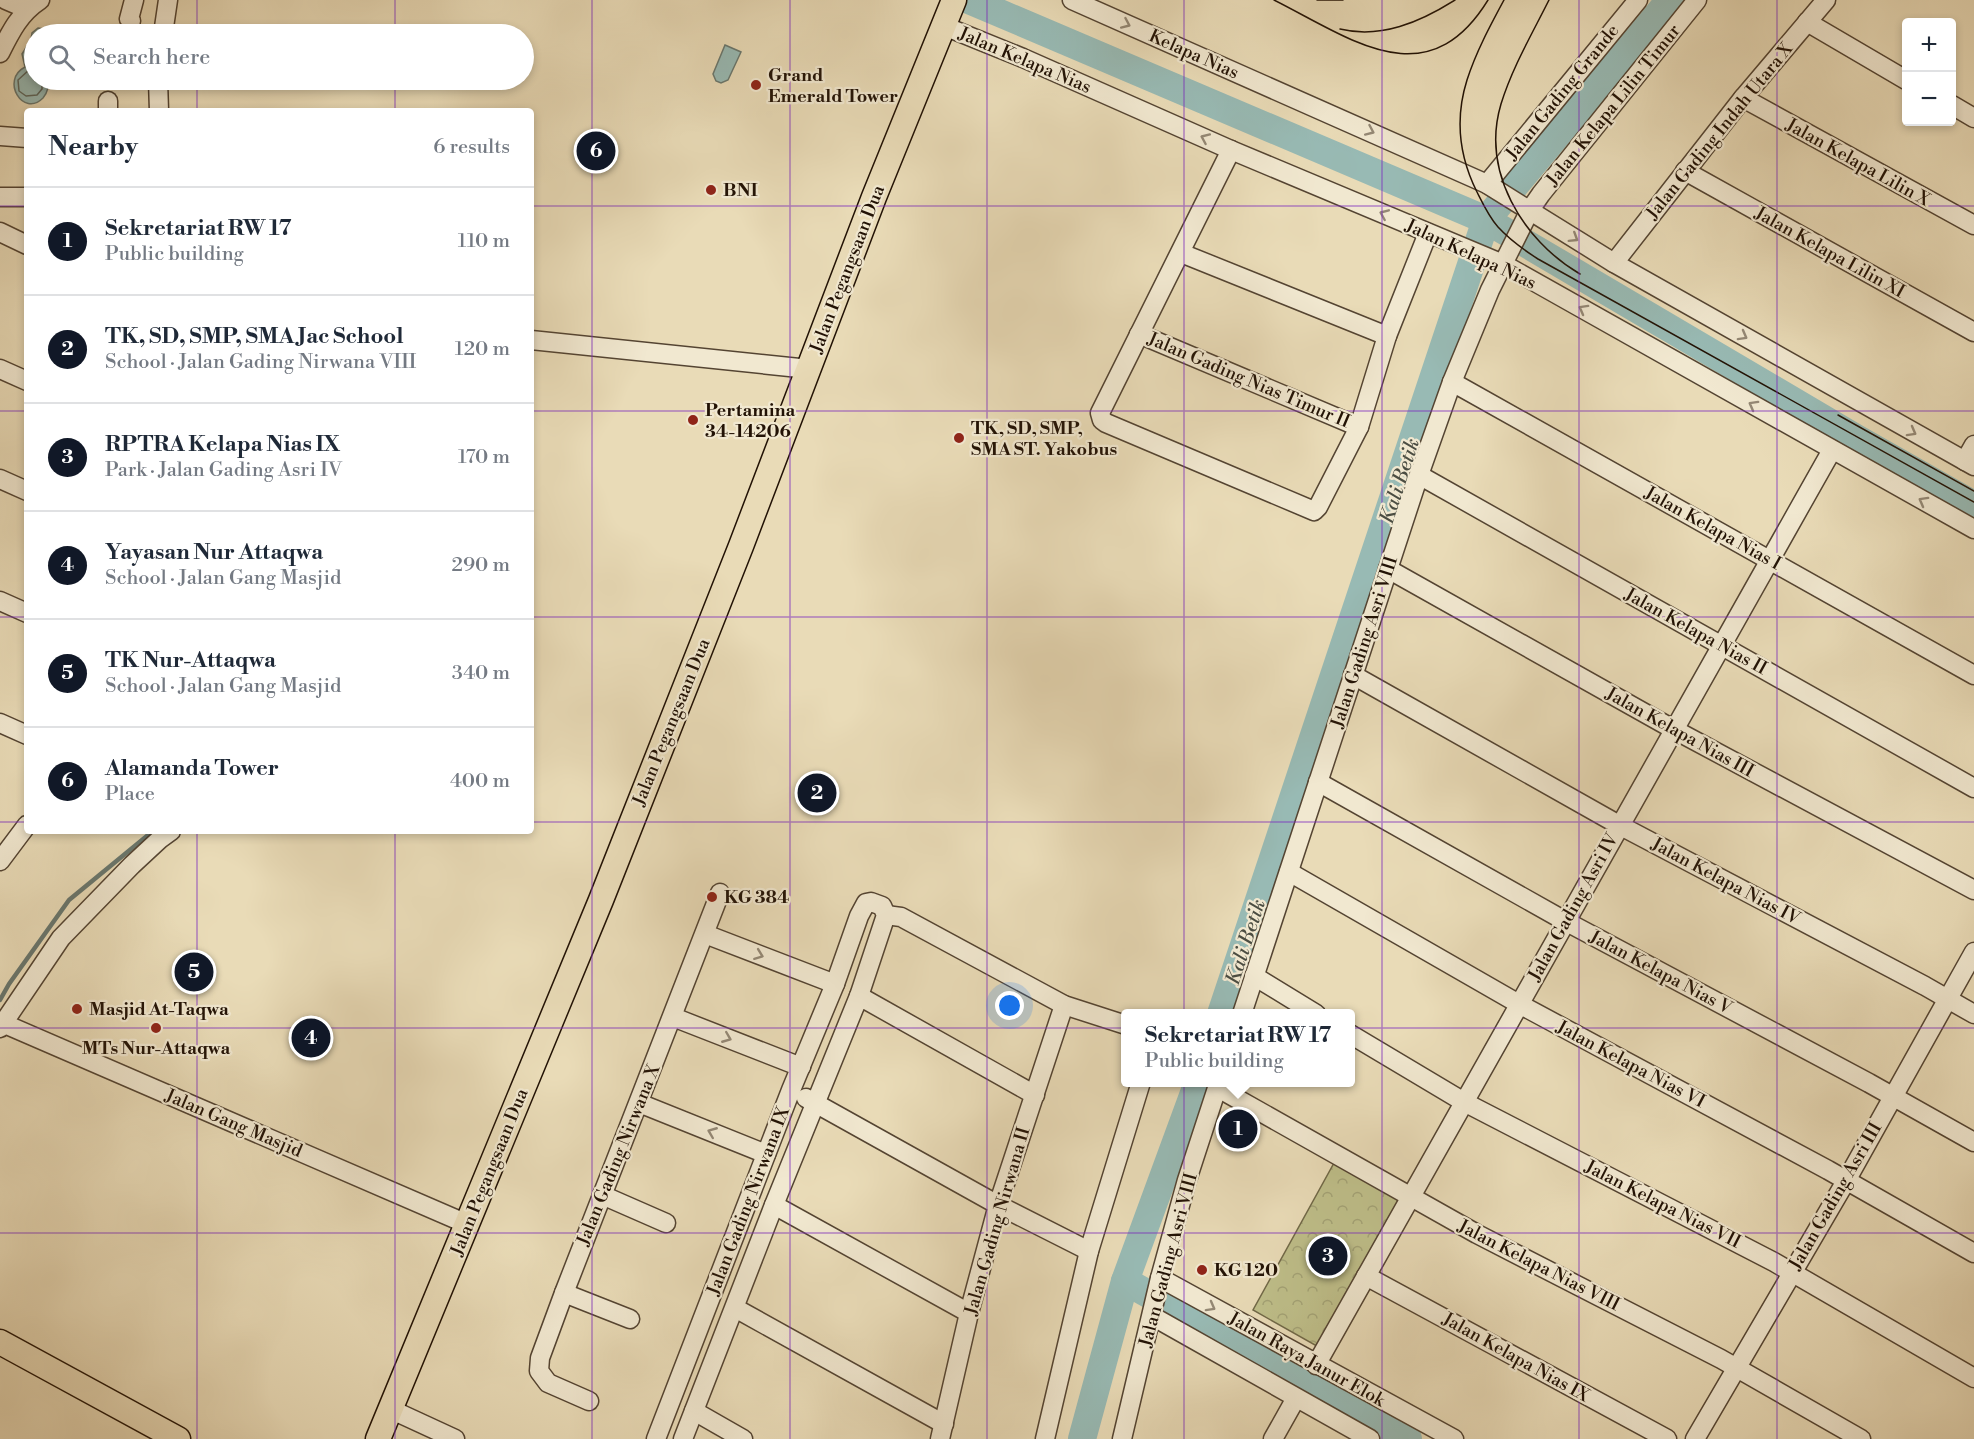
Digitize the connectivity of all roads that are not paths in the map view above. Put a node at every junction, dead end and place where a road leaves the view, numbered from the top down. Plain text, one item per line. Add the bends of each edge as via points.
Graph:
1 (6, 0) edge
2 (134, 0) edge
3 (168, 0) edge
4 (1072, 0) edge
5 (1638, 0) edge
6 (1697, 0) edge
7 (1826, 0) edge
8 (34, 4) edge
9 (948, 15) edge
10 (131, 21) dead end
11 (1807, 22) junction
12 (164, 24) edge
13 (0, 53) edge
14 (1902, 78) edge
15 (158, 90) edge
16 (1743, 99) junction
17 (1956, 107) edge
18 (159, 108) edge
19 (1974, 118) edge
20 (0, 136) edge
21 (24, 138) edge
22 (1231, 150) junction
23 (1685, 171) junction
24 (1494, 188) junction
25 (0, 197) edge
26 (24, 197) edge
27 (1527, 208) junction
28 (1974, 225) edge
29 (0, 232) edge
30 (1428, 233) junction
31 (24, 244) edge
32 (1181, 253) junction
33 (1499, 260) junction
34 (1614, 263) junction
35 (1974, 333) edge
36 (1139, 334) junction
37 (1387, 336) junction
38 (534, 340) edge
39 (0, 369) edge
40 (808, 369) junction
41 (24, 380) edge
42 (1452, 382) junction
43 (1359, 427) junction
44 (1974, 445) edge
45 (1832, 450) junction
46 (1970, 464) edge
47 (1419, 475) junction
48 (0, 479) edge
49 (24, 490) edge
50 (1974, 529) edge
51 (1769, 560) junction
52 (1388, 569) junction
53 (0, 602) edge
54 (24, 612) edge
55 (1721, 645) junction
56 (1353, 675) junction
57 (1974, 675) edge
58 (0, 723) edge
59 (1673, 729) junction
60 (24, 734) edge
61 (1318, 782) junction
62 (1974, 788) edge
63 (1619, 825) junction
64 (24, 829) edge
65 (168, 834) edge
66 (0, 861) edge
67 (1289, 872) junction
68 (1974, 890) edge
69 (720, 893) dead end
70 (886, 915) junction
71 (1565, 921) junction
72 (705, 934) junction
73 (1974, 952) edge
74 (1254, 976) junction
75 (835, 984) junction
76 (859, 996) junction
77 (1948, 999) junction
78 (1519, 1004) junction
79 (1064, 1005) junction
80 (1244, 1009) edge
81 (1308, 1009) edge
82 (1974, 1014) edge
83 (673, 1017) junction
84 (1, 1024) edge
85 (1121, 1024) edge
86 (1355, 1037) edge
87 (801, 1067) junction
88 (1140, 1087) edge
89 (1218, 1087) edge
90 (1222, 1087) edge
91 (791, 1090) junction
92 (1035, 1095) junction
93 (1893, 1097) junction
94 (1464, 1102) junction
95 (639, 1103) junction
96 (815, 1103) junction
97 (1974, 1142) edge
98 (766, 1154) junction
99 (1846, 1181) junction
100 (602, 1195) junction
101 (1410, 1196) junction
102 (774, 1204) junction
103 (998, 1204) junction
104 (666, 1223) dead end
105 (467, 1224) junction
106 (1089, 1251) junction
107 (1974, 1253) edge
108 (1791, 1272) junction
109 (1366, 1276) junction
110 (1160, 1280) junction
111 (564, 1293) junction
112 (735, 1308) junction
113 (969, 1313) junction
114 (1152, 1315) junction
115 (630, 1319) dead end
116 (0, 1342) edge
117 (1316, 1365) junction
118 (1737, 1368) junction
119 (1974, 1378) edge
120 (1296, 1398) junction
121 (589, 1401) dead end
122 (390, 1409) junction
123 (694, 1411) junction
124 (942, 1432) edge
125 (178, 1439) edge
126 (378, 1439) edge
127 (455, 1439) edge
128 (656, 1439) edge
129 (683, 1439) edge
130 (743, 1439) edge
131 (1045, 1439) edge
132 (1122, 1439) edge
133 (1273, 1439) edge
134 (1370, 1439) edge
135 (1454, 1439) edge
136 (1667, 1439) edge
137 (1695, 1439) edge
138 (1861, 1439) edge

1 - 8 street
2 - 10 street
3 - 12 street
4 -> 24 street, Kelapa Nias
5 - 24 street, Jalan Gading Grande
6 - 27 street, Jalan Kelapa Lilin Timur
7 - 11 street, Jalan Gading Indah Utara X
8 - 13 street via 12,29
22 -> 9 street, Jalan Kelapa Nias via 1023,58
9 - 40 main road, Jalan Pegangsaan Dua
11 - 14 street
11 - 16 street, Jalan Gading Indah Utara X
15 - 18 street
16 - 23 street, Jalan Gading Indah Utara X
16 - 28 street, Jalan Kelapa Lilin X
17 - 19 street
20 - 21 street
30 -> 22 street, Jalan Kelapa Nias
22 - 32 street
23 - 34 street, Jalan Gading Indah Utara X
23 - 35 street, Jalan Kelapa Lilin XI
24 - 27 street
25 - 26 street
27 - 33 street, Jalan Gading Asri VIII via 1520,231
27 -> 34 street
29 - 31 street
30 - 33 street, Jalan Kelapa Nias
30 - 37 street
32 - 36 street
32 - 37 street
33 - 42 street, Jalan Gading Asri VIII
45 -> 33 street, Jalan Kelapa Nias
34 -> 46 street
36 - 43 street, Jalan Gading Nias Timur II
36 - 43 street via 1100,413 1102,420 1314,511
37 - 43 street
38 - 40 street
39 - 41 street
40 - 105 main road, Jalan Pegangsaan Dua via 601,900
42 - 47 street, Jalan Gading Asri VIII
42 - 51 street, Jalan Kelapa Nias I
44 - 46 street
50 -> 45 street, Jalan Kelapa Nias
45 - 51 street, Jalan Gading Asri IV
47 - 52 street, Jalan Gading Asri VIII
47 - 55 street, Jalan Kelapa Nias II
48 - 49 street
51 - 55 street, Jalan Gading Asri IV
51 - 57 street, Jalan Kelapa Nias I
52 - 56 street, Jalan Gading Asri VIII
52 - 59 street, Jalan Kelapa Nias III
53 - 54 street
55 - 59 street, Jalan Gading Asri IV
55 - 62 street, Jalan Kelapa Nias II
56 - 61 street, Jalan Gading Asri VIII
56 - 63 street, Jalan Kelapa Nias IV
58 - 60 street
59 - 63 street, Jalan Gading Asri IV
59 - 68 street, Jalan Kelapa Nias III
61 - 67 street, Jalan Gading Asri VIII
61 - 71 street, Jalan Kelapa Nias V
63 - 71 street, Jalan Gading Asri IV
63 - 77 street, Jalan Kelapa Nias IV
64 - 66 street
65 - 84 street via 61,938
67 - 74 street, Jalan Gading Asri VIII
67 - 78 street, Jalan Kelapa Nias VI
69 - 72 street, Jalan Gading Nirwana X
70 - 75 street via 882,906 866,903
70 - 76 street
70 - 79 street via 901,917
71 - 78 street, Jalan Gading Asri IV
71 - 93 street, Jalan Kelapa Nias V
72 -> 75 street
72 - 83 street, Jalan Gading Nirwana X
73 - 77 street, Jalan Gading Asri III
74 - 80 street, Jalan Gading Asri VIII
74 - 81 street
75 - 87 street
76 - 92 street
76 - 96 street
77 - 82 street, Jalan Kelapa Nias IV
77 - 93 street, Jalan Gading Asri III
78 - 94 street, Jalan Gading Asri IV
78 - 99 street, Jalan Kelapa Nias VI
79 - 85 street
79 - 92 street, Jalan Gading Nirwana II
83 -> 87 street
83 - 95 street, Jalan Gading Nirwana X
84 - 105 street, Jalan Gang Masjid
86 - 94 street, Jalan Kelapa Nias VII
87 - 91 street
88 - 106 street
89 - 110 street, Jalan Gading Asri VIII
90 - 101 street, Jalan Kelapa Nias VIII
91 - 96 street, Jalan Gading Nirwana IX
91 - 98 street, Jalan Gading Nirwana IX
92 - 103 street, Jalan Gading Nirwana II
93 - 97 street, Jalan Kelapa Nias V
93 - 99 street, Jalan Gading Asri III
94 - 101 street, Jalan Gading Asri IV
94 - 108 street, Jalan Kelapa Nias VII
98 -> 95 street
95 - 100 street, Jalan Gading Nirwana X
96 - 102 street, Jalan Gading Nirwana IX
96 - 103 street
98 - 128 street, Jalan Gading Nirwana IX
99 - 107 street, Jalan Kelapa Nias VI
99 - 108 street, Jalan Gading Asri III
100 - 104 street
100 - 111 street, Jalan Gading Nirwana X
101 - 109 street, Jalan Gading Asri IV
101 - 118 street, Jalan Kelapa Nias VIII
102 - 112 street, Jalan Gading Nirwana IX
102 - 113 street
103 - 106 street
103 - 113 street, Jalan Gading Nirwana II
105 - 122 main road, Jalan Pegangsaan Dua
106 - 131 street
108 - 118 street, Jalan Gading Asri III
108 - 119 street, Jalan Kelapa Nias VII
109 - 117 street, Jalan Gading Asri IV
109 - 136 street, Jalan Kelapa Nias IX
110 - 114 street, Jalan Gading Asri VIII
110 -> 117 street, Jalan Raya Janur Elok
111 - 115 street
111 - 121 street, Jalan Gading Nirwana X via 538,1371 548,1383
112 - 123 street, Jalan Gading Nirwana IX
112 - 124 street
113 - 124 street, Jalan Gading Nirwana II
114 - 120 street
114 - 132 street, Jalan Gading Asri VIII
116 - 125 main road
117 - 135 street, Jalan Raya Janur Elok
118 - 137 street, Jalan Gading Asri III
118 - 138 street, Jalan Kelapa Nias VIII
120 - 133 street
120 - 134 street
122 - 126 main road, Jalan Pegangsaan Dua
122 - 127 street
123 - 129 street, Jalan Gading Nirwana IX
123 - 130 street

